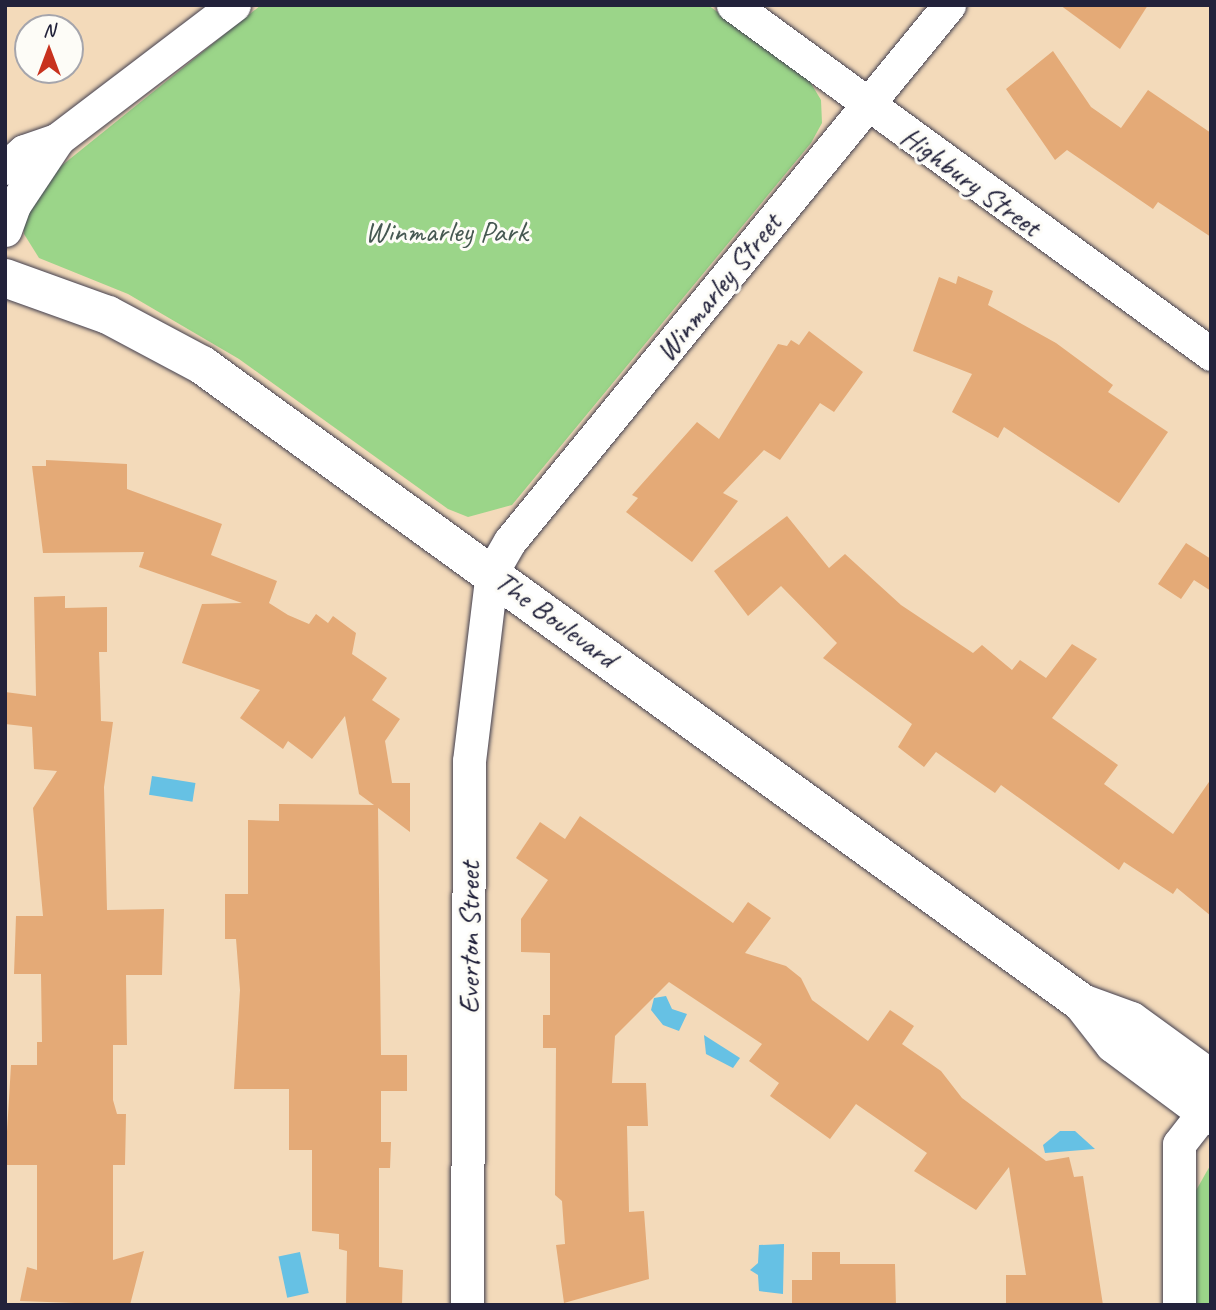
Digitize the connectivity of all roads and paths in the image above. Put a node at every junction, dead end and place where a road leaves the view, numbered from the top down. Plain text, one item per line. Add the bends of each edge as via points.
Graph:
1 (234, 5) edge
2 (733, 5) edge
3 (949, 5) edge
4 (867, 106) junction
5 (58, 139) junction
6 (5, 168) edge
7 (5, 230) edge
8 (5, 278) edge
9 (1211, 354) edge
10 (492, 572) junction
11 (1209, 1102) edge
12 (467, 1305) edge
13 (1179, 1305) edge

1 - 5 street
2 - 4 street, Highbury Street
3 - 4 street, Winmarley Street
4 - 9 street, Highbury Street
4 - 10 street, Winmarley Street via 510,541
5 - 6 street via 24,150
5 - 7 street via 14,205
8 - 10 main road, The Boulevard via 108,315 202,365
10 - 11 main road, The Boulevard via 1082,1003 1114,1044
10 - 12 street, Everton Street via 469,761
11 - 13 street via 1179,1144

